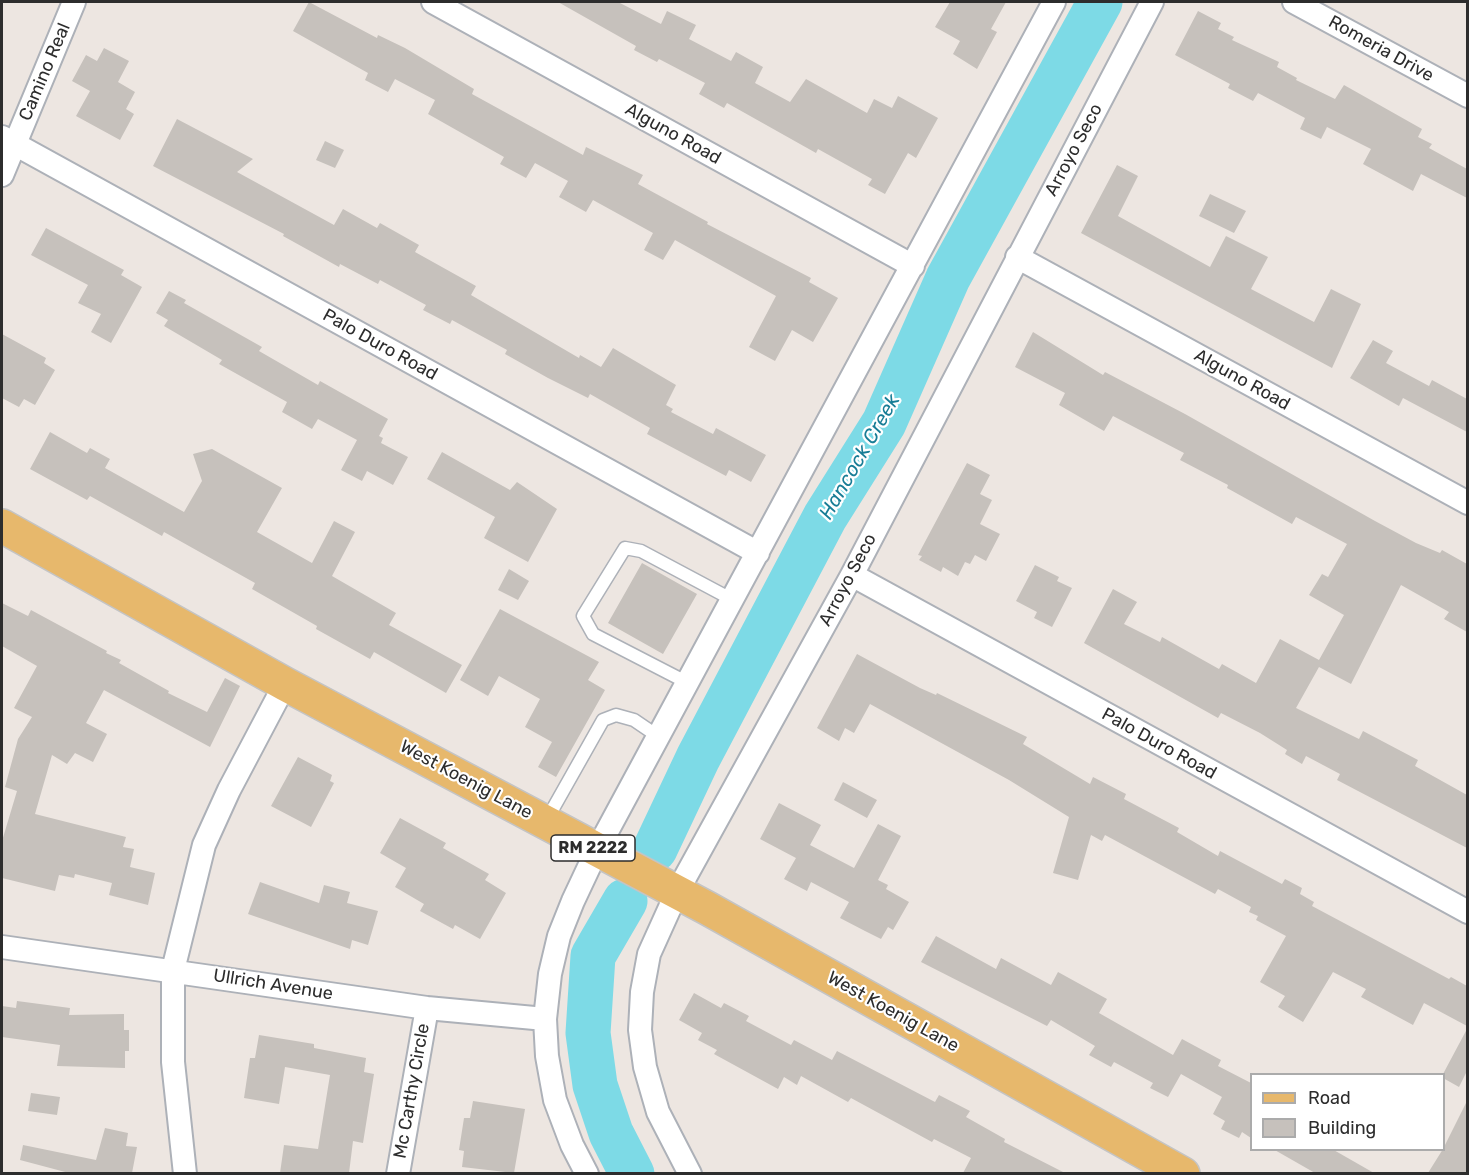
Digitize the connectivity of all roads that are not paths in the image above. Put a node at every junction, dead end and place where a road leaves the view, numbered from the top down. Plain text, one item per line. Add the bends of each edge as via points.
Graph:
1 (74, 2) edge
2 (434, 2) edge
3 (1054, 2) edge
4 (1152, 2) edge
5 (1294, 2) edge
6 (1467, 96) edge
7 (8, 141) edge
8 (2, 176) edge
9 (1017, 257) junction
10 (913, 266) junction
11 (1467, 503) edge
12 (2, 526) edge
13 (758, 553) junction
14 (852, 575) junction
15 (733, 600) junction
16 (688, 683) junction
17 (285, 684) junction
18 (658, 737) junction
19 (545, 822) junction
20 (597, 850) junction
21 (677, 892) junction
22 (1467, 912) edge
23 (2, 947) edge
24 (173, 970) junction
25 (427, 1008) junction
26 (545, 1019) junction
27 (185, 1173) edge
28 (398, 1173) edge
29 (587, 1173) edge
30 (690, 1173) edge
31 (1184, 1173) edge

1 - 7 street, Camino Real
2 - 10 street, Alguno Road
3 - 10 street
4 - 9 street, Arroyo Seco
5 - 6 street, Romeria Drive
7 - 8 street, Camino Real
7 - 13 street, Palo Duro Road
9 - 11 street, Alguno Road
9 - 14 street, Arroyo Seco
10 - 13 street
12 - 17 main road, West Koenig Lane / RM 2222
13 - 15 street
14 - 21 street, Arroyo Seco
14 - 22 street, Palo Duro Road
15 - 16 street
15 - 16 lane via 641,550 625,548 583,616 593,634
16 - 18 street
17 - 19 main road, West Koenig Lane / RM 2222
17 - 24 street via 204,845
18 - 19 lane via 634,720 616,715 603,720
18 - 20 street
19 - 20 main road, West Koenig Lane / RM 2222
20 - 21 main road, West Koenig Lane / RM 2222
20 - 26 street via 559,936
21 - 30 street, Arroyo Seco via 649,954 640,1030 645,1067 658,1112
21 - 31 main road, West Koenig Lane / RM 2222
23 - 24 street, Ullrich Avenue
24 - 25 street, Ullrich Avenue
24 - 27 street via 173,1062
25 - 26 street, Ullrich Avenue
25 - 28 street, Mc Carthy Circle
26 - 29 street via 555,1100

